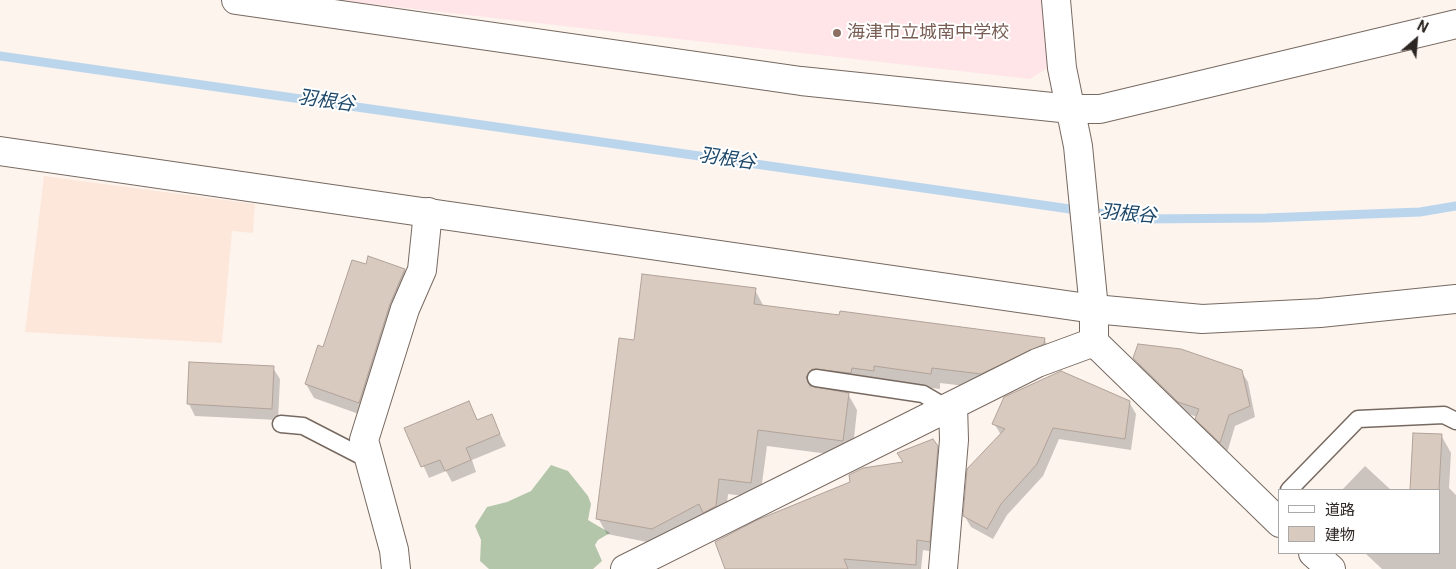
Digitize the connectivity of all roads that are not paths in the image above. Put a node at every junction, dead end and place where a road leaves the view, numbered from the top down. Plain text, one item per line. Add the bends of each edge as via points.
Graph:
1 (236, 0) edge
2 (1056, 0) edge
3 (1456, 24) edge
4 (1072, 109) junction
5 (0, 151) edge
6 (428, 212) junction
7 (1093, 298) junction
8 (1456, 299) edge
9 (1094, 342) junction
10 (816, 378) dead end
11 (950, 406) junction
12 (1456, 421) edge
13 (281, 424) dead end
14 (369, 460) junction
15 (1290, 489) edge
16 (1276, 512) edge
17 (1314, 554) edge
18 (396, 569) edge
19 (625, 569) edge
20 (943, 569) edge
21 (1331, 569) edge

1 - 4 street via 801,80
2 - 4 street via 1062,68
3 - 4 street via 1100,109
4 - 7 street
5 - 6 street
6 - 7 street
6 - 14 street via 422,270 405,309 364,440
7 - 8 street via 1202,319 1320,314
7 - 9 street
9 - 11 street via 1037,363
9 - 16 street
10 - 11 lane via 922,394
11 - 19 street
11 - 20 street via 954,440
12 - 15 lane via 1444,415 1358,418
13 - 14 lane via 303,426
14 - 18 street via 394,550
17 - 21 street

